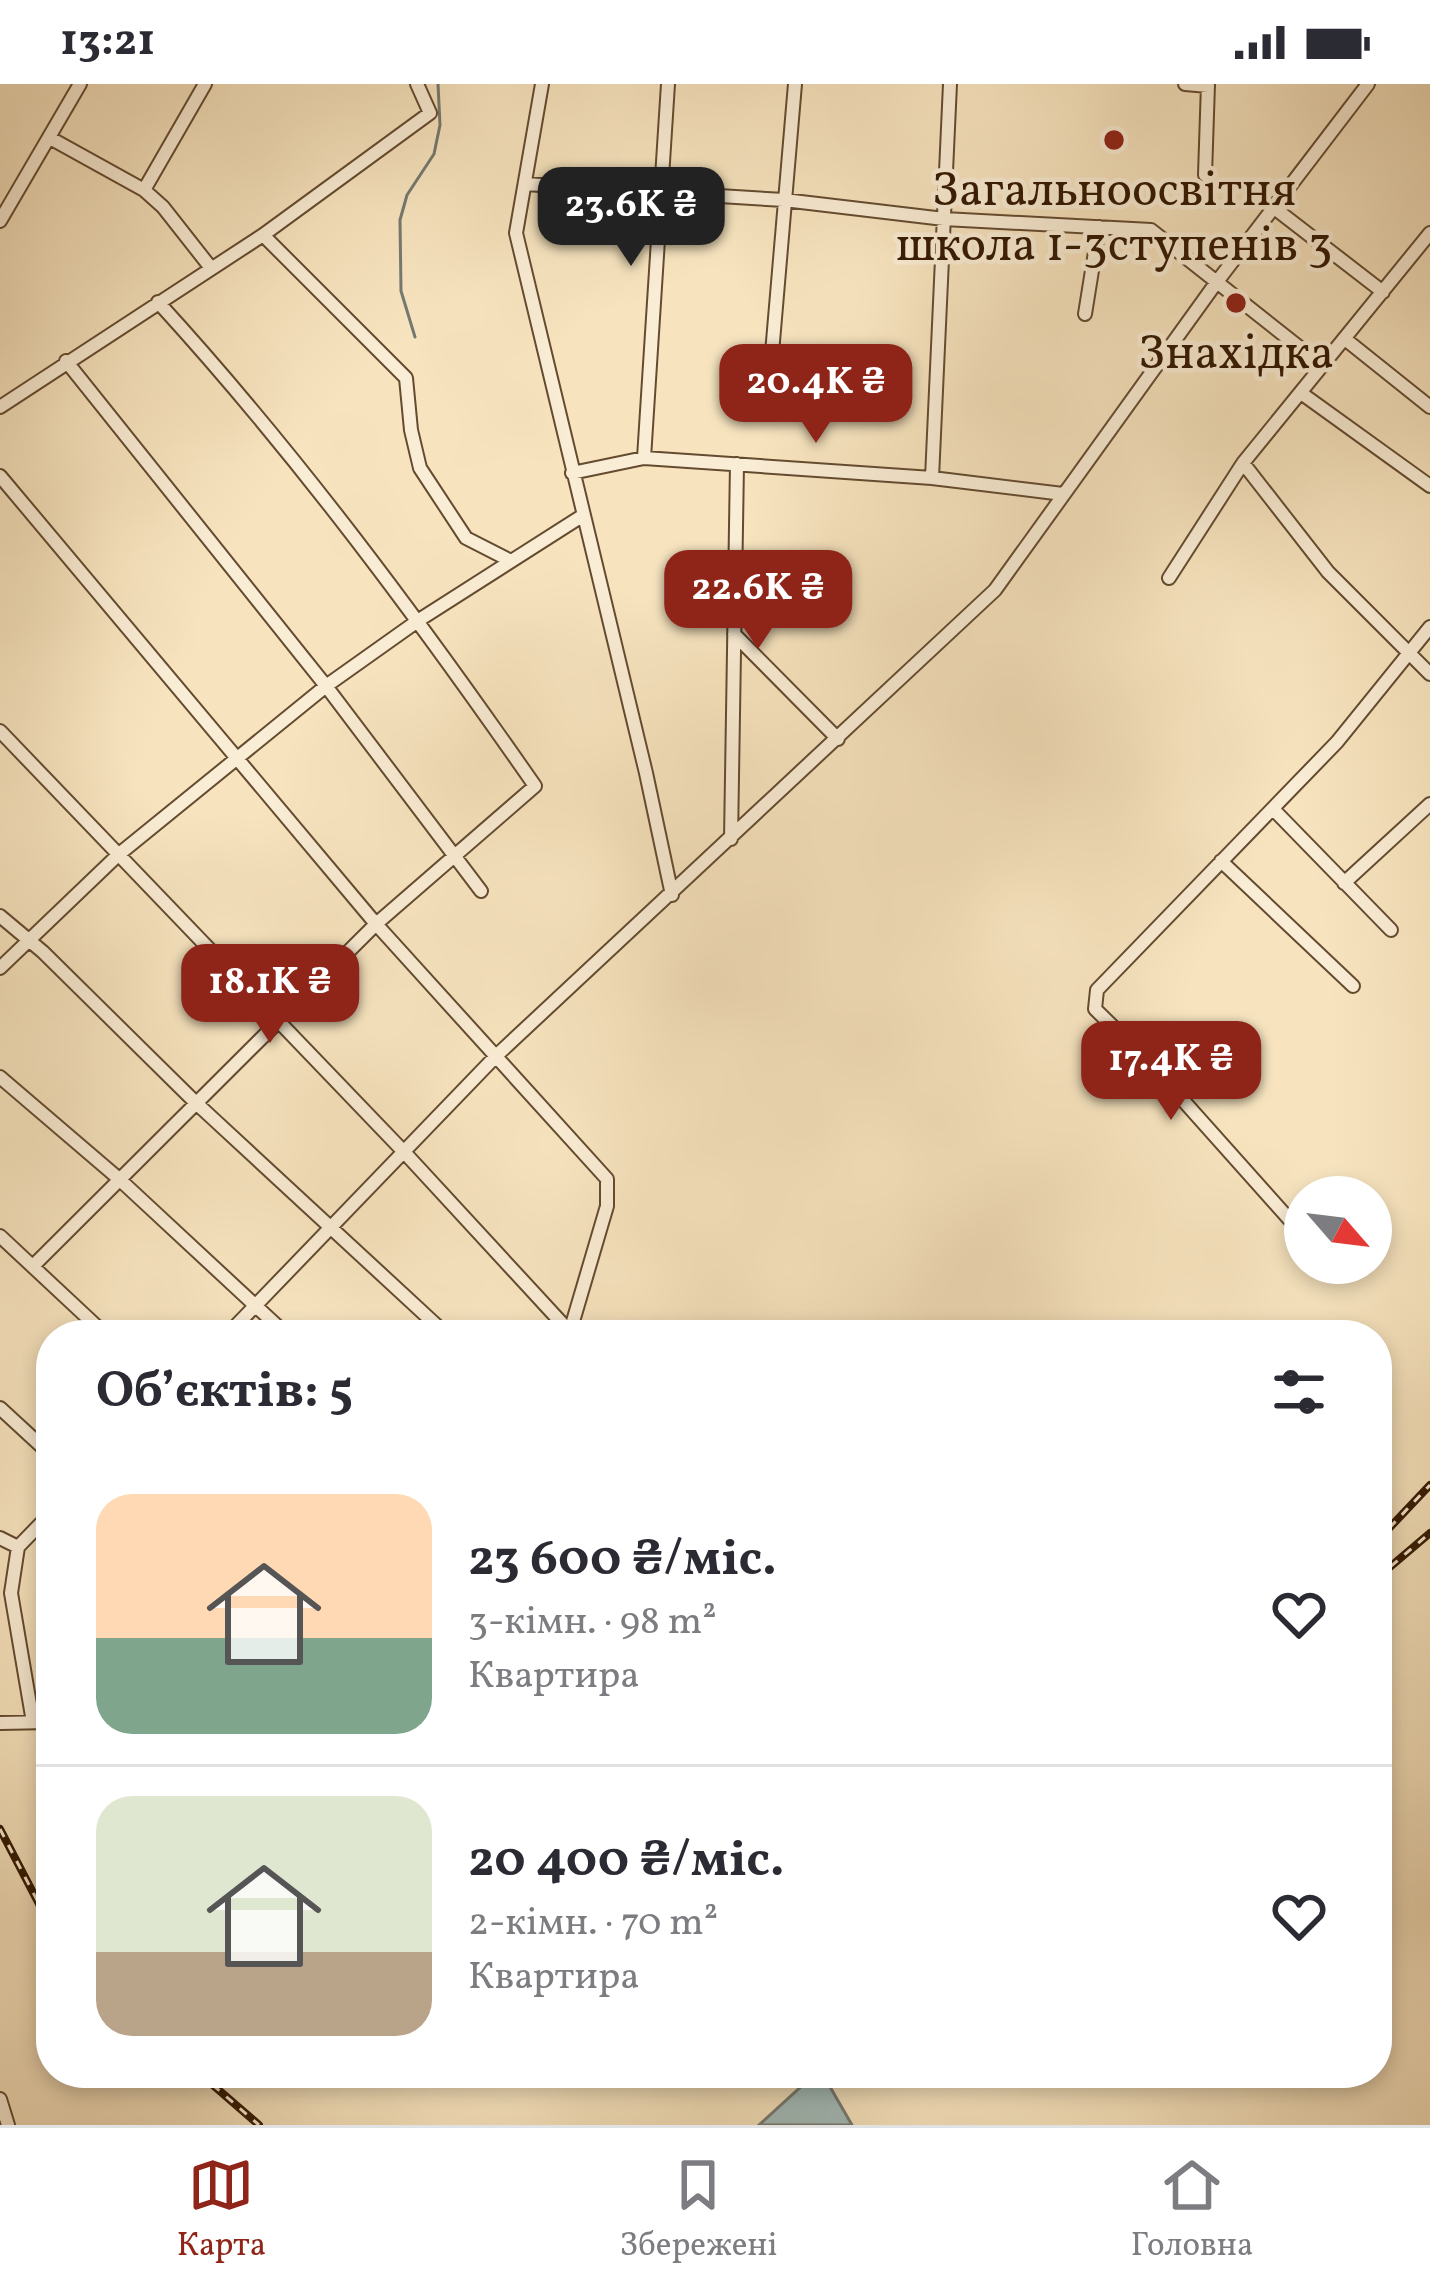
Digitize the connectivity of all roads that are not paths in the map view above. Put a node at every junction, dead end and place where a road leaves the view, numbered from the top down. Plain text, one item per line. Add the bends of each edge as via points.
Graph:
1 (80, 84) edge
2 (205, 84) edge
3 (417, 84) edge
4 (542, 84) edge
5 (668, 84) edge
6 (795, 84) edge
7 (950, 84) edge
8 (1185, 84) edge
9 (1368, 84) edge
10 (1208, 85) edge
11 (50, 138) junction
12 (1205, 175) dead end
13 (525, 184) junction
14 (144, 190) junction
15 (660, 190) junction
16 (784, 200) junction
17 (1273, 207) junction
18 (944, 219) junction
19 (0, 221) edge
20 (1099, 227) junction
21 (1430, 233) edge
22 (263, 235) junction
23 (212, 268) junction
24 (1216, 283) junction
25 (1383, 292) junction
26 (158, 302) junction
27 (1085, 314) dead end
28 (1345, 339) junction
29 (66, 361) junction
30 (1323, 366) junction
31 (1300, 393) junction
32 (768, 400) dead end
33 (0, 407) edge
34 (1430, 407) edge
35 (644, 458) junction
36 (1243, 463) junction
37 (737, 464) junction
38 (572, 473) junction
39 (0, 476) edge
40 (932, 478) junction
41 (1430, 487) edge
42 (1063, 494) junction
43 (582, 516) junction
44 (512, 561) junction
45 (1169, 578) dead end
46 (418, 620) junction
47 (1430, 627) edge
48 (734, 634) junction
49 (1409, 651) junction
50 (1430, 674) edge
51 (326, 686) junction
52 (0, 731) edge
53 (838, 739) junction
54 (236, 757) junction
55 (1430, 804) edge
56 (1274, 810) junction
57 (731, 839) junction
58 (118, 856) junction
59 (454, 856) junction
60 (1221, 861) junction
61 (1344, 883) junction
62 (482, 891) dead end
63 (671, 895) junction
64 (0, 916) edge
65 (376, 924) junction
66 (1391, 930) dead end
67 (26, 940) junction
68 (0, 968) edge
69 (1353, 986) dead end
70 (279, 1021) junction
71 (496, 1056) junction
72 (0, 1077) edge
73 (195, 1102) junction
74 (404, 1153) junction
75 (118, 1178) junction
76 (1284, 1213) edge
77 (332, 1227) junction
78 (0, 1236) edge
79 (33, 1266) junction
80 (255, 1305) junction
81 (90, 1320) edge
82 (241, 1320) edge
83 (271, 1320) edge
84 (431, 1320) edge
85 (557, 1320) edge
86 (574, 1320) edge
87 (0, 1408) edge
88 (36, 1441) edge
89 (36, 1529) edge
90 (0, 1538) edge
91 (19, 1547) junction
92 (33, 1722) joint
93 (0, 1723) edge
94 (0, 2099) edge
95 (8, 2125) edge

1 - 11 street
2 - 14 street
3 - 22 street via 430,112
4 - 13 street
5 - 15 street
6 - 16 street
7 - 18 street
8 - 10 street
9 - 17 street
10 - 12 street
11 - 14 street
11 - 19 street
13 - 15 street
13 - 38 street via 515,232
14 - 23 street
15 - 16 street
15 - 35 street
16 - 18 street
16 - 32 street
17 - 24 street
17 - 25 street
18 - 20 street
18 - 40 street
20 - 24 street via 1150,230
20 - 27 street
21 - 25 street
22 - 23 street
22 - 44 street via 406,378 420,468 466,538
23 - 26 street
24 - 30 street
24 - 42 street
25 - 28 street
26 - 29 street
26 - 46 street via 232,383
28 - 30 street
28 - 34 street
29 - 33 street
29 - 51 street
30 - 31 street
31 - 36 street
31 - 41 street
35 - 37 street
35 - 38 street
36 - 45 street
36 - 49 street via 1328,572
37 - 40 street
37 - 48 street
38 - 43 street
39 - 54 street
40 - 42 street
42 - 53 street via 995,590
43 - 44 street
43 - 63 street
44 - 46 street
46 - 51 street
46 - 59 street via 535,786
47 - 49 street
48 - 53 street
48 - 57 street
49 - 50 street
49 - 56 street
51 - 54 street
51 - 59 street
52 - 58 street
53 - 57 street
54 - 58 street
54 - 65 street
55 - 61 street
56 - 60 street
56 - 61 street
57 - 63 street
58 - 67 street
58 - 70 street
59 - 62 street
59 - 65 street
60 - 69 street
60 - 76 street via 1097,990 1095,1009
61 - 66 street
63 - 71 street
64 - 67 street
65 - 70 street
65 - 71 street
67 - 68 street
67 - 73 street
70 - 73 street
70 - 74 street
71 - 74 street
71 - 86 street via 607,1179 608,1206
72 - 75 street
73 - 75 street
73 - 77 street
74 - 77 street
74 - 85 street
75 - 79 street
75 - 80 street
77 - 80 street
77 - 84 street
78 - 79 street
79 - 81 street
80 - 82 street
80 - 83 street
87 - 88 street
89 - 91 street
90 - 91 street
91 - 92 street via 11,1593
92 - 93 street
94 - 95 street

